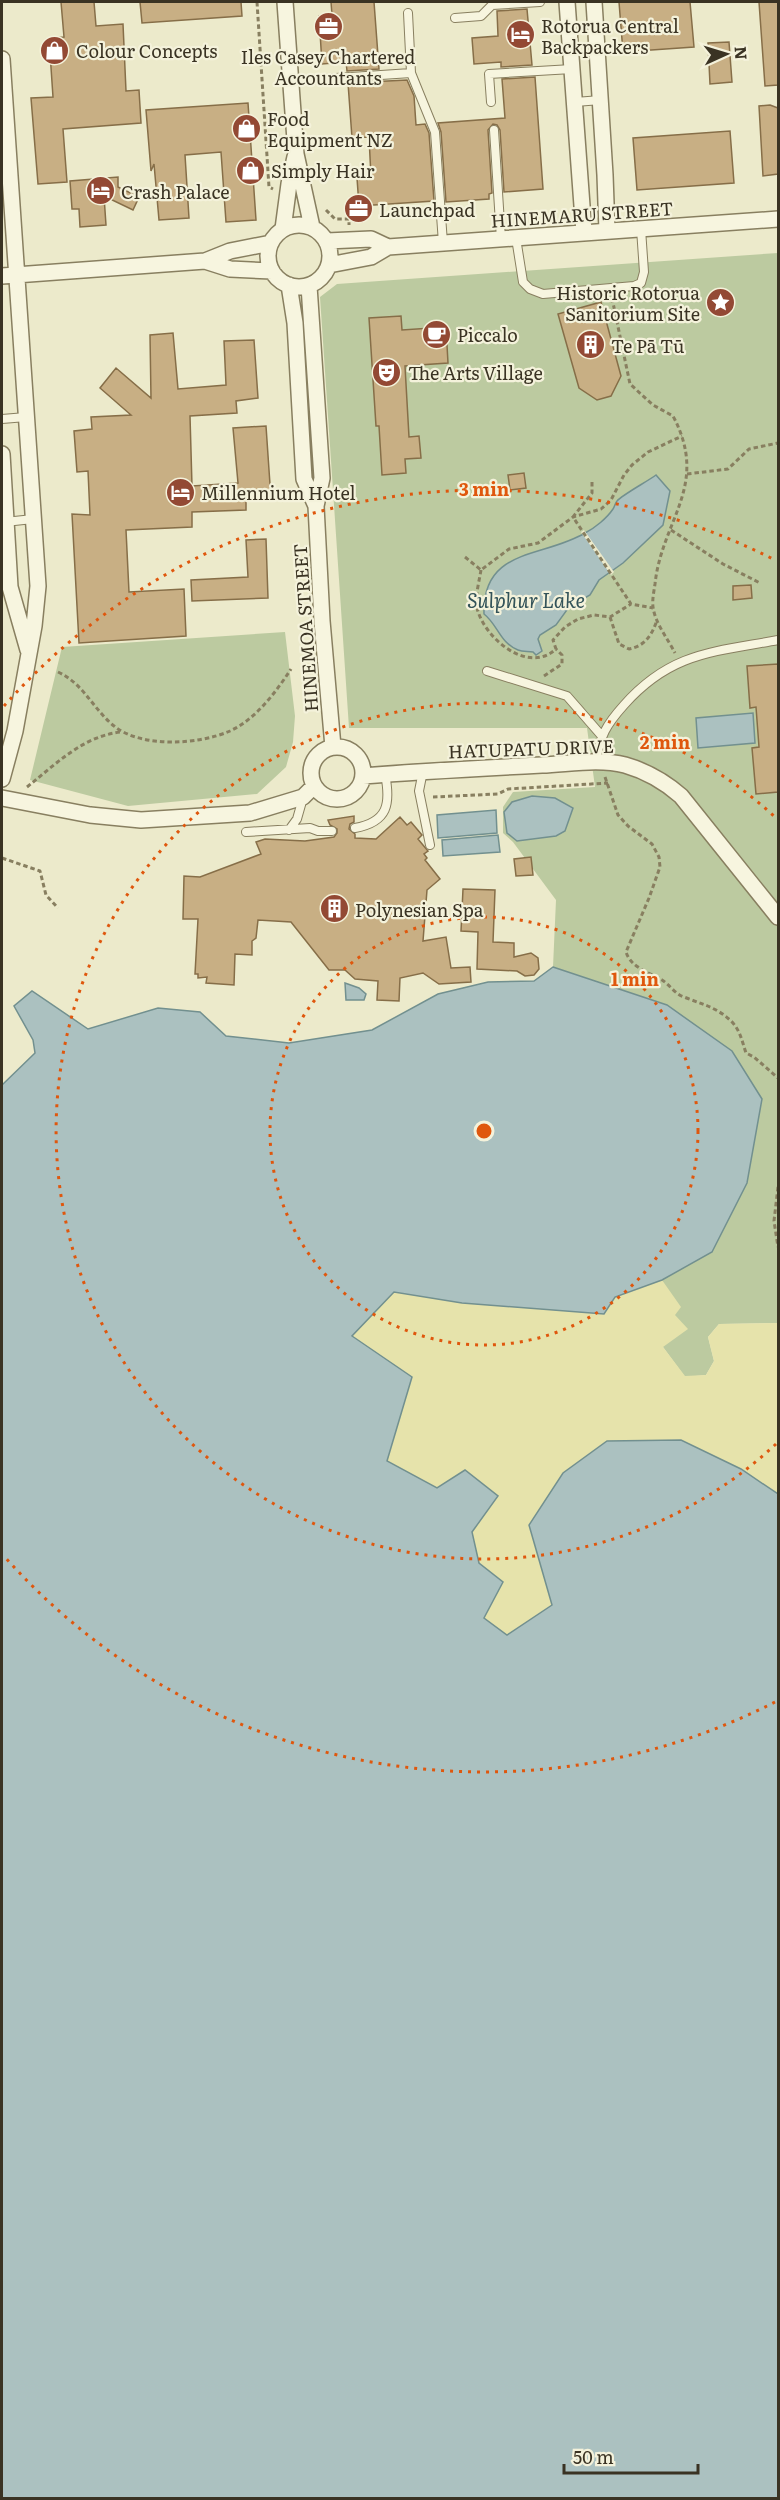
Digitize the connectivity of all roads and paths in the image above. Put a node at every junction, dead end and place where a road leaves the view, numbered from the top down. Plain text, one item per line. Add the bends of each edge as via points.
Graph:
1 (257, 2) edge
2 (285, 2) edge
3 (540, 2) edge
4 (567, 2) edge
5 (594, 2) edge
6 (408, 13) dead end
7 (455, 18) dead end
8 (2, 58) edge
9 (572, 69) junction
10 (411, 72) junction
11 (291, 81) junction
12 (601, 100) junction
13 (491, 102) dead end
14 (575, 102) junction
15 (494, 130) dead end
16 (296, 154) junction
17 (278, 193) dead end
18 (324, 209) dead end
19 (7, 214) edge
20 (778, 219) edge
21 (312, 227) junction
22 (350, 227) dead end
23 (284, 229) junction
24 (641, 229) junction
25 (607, 231) junction
26 (584, 233) junction
27 (509, 238) junction
28 (327, 241) junction
29 (271, 243) junction
30 (443, 243) junction
31 (388, 247) junction
32 (205, 261) junction
33 (329, 265) junction
34 (272, 271) junction
35 (8, 275) edge
36 (289, 285) junction
37 (309, 286) junction
38 (610, 288) junction
39 (313, 352) junction
40 (297, 353) junction
41 (26, 417) junction
42 (2, 418) edge
43 (682, 436) junction
44 (778, 443) edge
45 (2, 454) edge
46 (687, 474) junction
47 (592, 482) dead end
48 (316, 506) junction
49 (573, 517) junction
50 (33, 519) junction
51 (5, 522) junction
52 (671, 530) junction
53 (465, 556) dead end
54 (481, 570) junction
55 (760, 583) dead end
56 (631, 604) junction
57 (652, 608) junction
58 (610, 617) junction
59 (657, 620) junction
60 (778, 640) edge
61 (555, 649) junction
62 (28, 650) junction
63 (680, 662) junction
64 (291, 669) dead end
65 (487, 671) dead end
66 (58, 672) dead end
67 (538, 686) junction
68 (122, 732) junction
69 (601, 735) junction
70 (333, 747) junction
71 (596, 762) junction
72 (423, 771) junction
73 (385, 774) junction
74 (363, 776) junction
75 (2, 779) edge
76 (608, 783) junction
77 (27, 787) dead end
78 (308, 791) junction
79 (431, 797) dead end
80 (2, 798) edge
81 (310, 828) junction
82 (354, 828) dead end
83 (289, 830) junction
84 (332, 831) dead end
85 (246, 832) dead end
86 (430, 845) dead end
87 (2, 858) edge
88 (58, 908) dead end
89 (776, 910) edge
90 (778, 1078) edge
91 (778, 1187) edge
92 (778, 1247) edge

1 - 17 path via 269,187
2 - 11 street
3 - 7 lane via 492,5 481,16
4 - 9 street
5 - 12 street
6 - 10 lane
8 - 19 street
9 - 13 lane via 489,74
9 - 14 street
10 - 11 lane
10 - 30 lane via 435,132
11 - 16 street
12 - 14 lane
12 - 25 street
14 - 26 street
15 - 27 lane
16 - 21 street
16 - 23 street
18 - 22 path via 335,219 349,219
19 - 35 street
20 - 24 street, HINEMARU STREET
21 - 23 street via 297,225
21 - 28 street
23 - 29 street
24 - 25 street, HINEMARU STREET
24 - 38 lane via 644,272 640,283
25 - 26 street, HINEMARU STREET
26 - 27 street, HINEMARU STREET
27 - 30 street, HINEMARU STREET
27 - 38 lane via 523,282 530,289 543,294
28 - 31 street, HINEMARU STREET via 371,239
28 - 33 street
29 - 32 street via 230,251
29 - 34 street via 268,257
30 - 31 street, HINEMARU STREET
31 - 33 street, HINEMARU STREET via 371,257
32 - 34 street via 230,269
32 - 35 street
33 - 37 street via 321,278
34 - 36 street
35 - 41 street
36 - 37 street
36 - 40 street, HINEMOA STREET
37 - 39 street, HINEMOA STREET
38 - 43 path via 630,384 653,405 673,416
39 - 40 lane
39 - 48 street, HINEMOA STREET via 322,478
40 - 48 street, HINEMOA STREET via 304,479
41 - 42 lane
41 - 50 street
43 - 46 path
43 - 49 path via 648,452 632,465 601,509
44 - 46 path via 749,449 728,469
45 - 51 street
46 - 52 path
47 - 49 path via 592,493
48 - 70 street, HINEMOA STREET
49 - 54 path via 538,543 509,549
49 - 56 path
50 - 51 lane
50 - 62 street via 37,604
51 - 62 street via 10,587
52 - 55 path
52 - 57 path via 657,570
53 - 54 path
54 - 61 path via 477,606 493,635 513,652 529,658 540,659
56 - 57 path
56 - 58 path
57 - 59 path
58 - 59 path via 619,644 629,649 647,640
58 - 61 path via 589,615 572,622 554,638
59 - 63 path
60 - 63 lane via 733,647
61 - 67 path via 562,656 562,664 545,675
62 - 75 street via 15,731
63 - 69 lane via 635,692
64 - 68 path via 272,696 231,730 172,742
65 - 67 lane
66 - 68 path via 81,687
67 - 69 lane via 567,696
68 - 77 path via 84,744
69 - 71 lane
70 - 74 street via 355,754
70 - 78 street via 314,759
71 - 72 street, HATUPATU DRIVE
71 - 76 path
71 - 89 street, HATUPATU DRIVE via 634,768 672,788
72 - 73 street, HATUPATU DRIVE
72 - 86 lane via 419,791
73 - 74 street, HATUPATU DRIVE
73 - 82 lane via 389,799 385,810 371,823
74 - 78 street via 355,792 339,800
76 - 79 path
76 - 90 path via 618,814 651,844 659,857 660,867 626,952 628,959 681,996 714,1007 742,1036 746,1053
78 - 80 street via 265,810 141,820 90,815
78 - 81 lane via 303,816
78 - 83 lane
81 - 83 lane
81 - 84 lane
83 - 85 lane
87 - 88 path via 40,871 46,895
91 - 92 path via 774,1221

